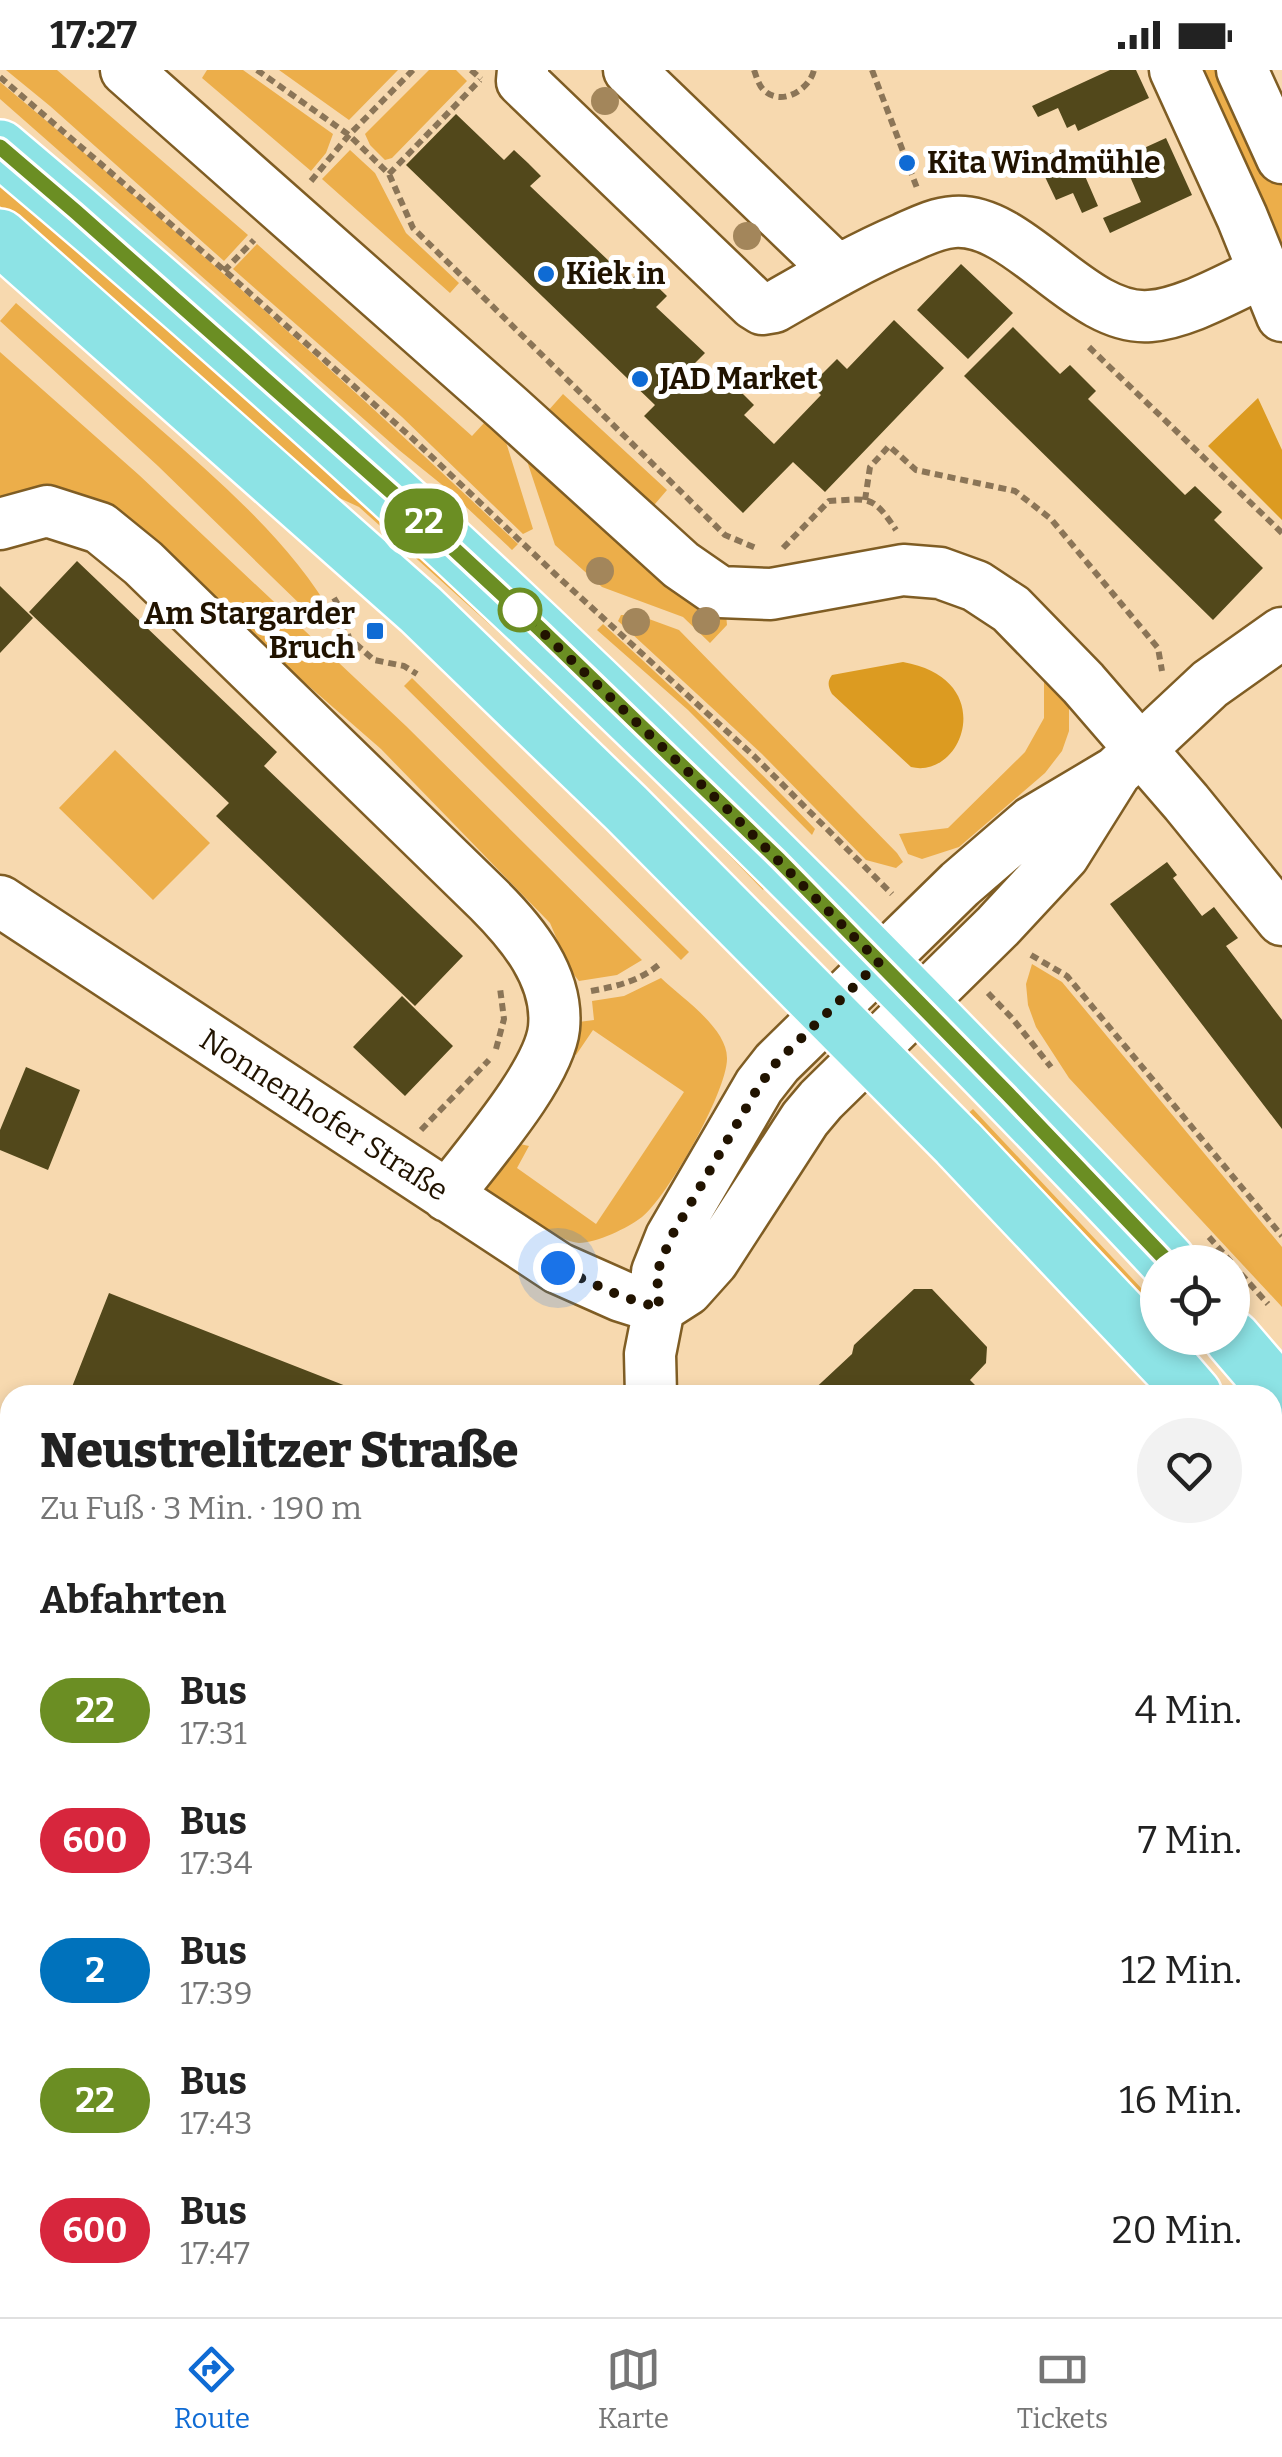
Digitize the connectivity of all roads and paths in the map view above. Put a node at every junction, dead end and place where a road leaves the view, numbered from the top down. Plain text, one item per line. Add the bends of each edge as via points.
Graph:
1 (126, 70) edge
2 (257, 70) edge
3 (412, 70) edge
4 (628, 70) edge
5 (754, 70) edge
6 (814, 70) edge
7 (872, 70) edge
8 (1175, 70) edge
9 (1242, 70) edge
10 (502, 75) edge
11 (0, 77) edge
12 (350, 135) junction
13 (0, 148) edge
14 (1282, 158) edge
15 (389, 174) junction
16 (284, 208) junction
17 (932, 226) junction
18 (0, 237) edge
19 (838, 271) junction
20 (1273, 294) edge
21 (1120, 313) junction
22 (865, 500) junction
23 (0, 524) edge
24 (1282, 532) edge
25 (758, 550) dead end
26 (775, 557) dead end
27 (903, 570) junction
28 (1282, 633) edge
29 (349, 638) dead end
30 (374, 660) dead end
31 (1163, 677) dead end
32 (1128, 760) junction
33 (874, 876) dead end
34 (0, 901) edge
35 (1282, 920) edge
36 (1025, 952) dead end
37 (879, 962) junction
38 (660, 963) dead end
39 (622, 986) dead end
40 (500, 988) dead end
41 (919, 1003) junction
42 (828, 1012) junction
43 (869, 1053) junction
44 (396, 1162) junction
45 (447, 1196) junction
46 (1282, 1236) edge
47 (1152, 1245) edge
48 (659, 1308) junction
49 (1251, 1322) edge
50 (650, 1385) edge
51 (1185, 1385) edge
52 (1277, 1385) edge

1 - 16 street
2 - 12 path
3 - 12 path
4 - 19 street
5 - 6 path via 762,90 786,96 802,90
7 - 17 path
8 - 20 street
9 - 14 street
10 - 15 path
10 - 19 street via 522,81 762,309
11 - 33 path via 398,425 756,757
12 - 15 path
12 - 16 path
13 - 37 main road via 468,561
15 - 25 path via 413,228 724,535
16 - 27 street via 681,565 720,592 770,594
17 - 19 street
17 - 21 street via 974,223 996,232
18 - 42 main road via 421,610
20 - 21 street via 1148,317
21 - 24 path via 1088,348
22 - 26 path via 828,501
22 - 27 path via 881,508 897,531
22 - 31 path via 870,467 889,446 916,470 1016,491 1051,519 1158,648
23 - 45 street via 47,511 100,528 144,563 528,944 552,1001 547,1052 533,1081
27 - 32 street via 976,586 1010,610 1083,683
28 - 32 street via 1210,684
29 - 30 path
32 - 35 street
32 - 37 street via 1032,822
32 - 41 street via 1064,855
34 - 44 street, Nonnenhofer Straße
36 - 46 path via 1066,976
37 - 41 main road
37 - 42 street
38 - 39 path
40 - 44 path via 504,1019 497,1048
41 - 43 street
41 - 47 main road
42 - 43 main road
42 - 48 street via 759,1086 671,1237 657,1272
43 - 48 street via 805,1119 713,1261
43 - 51 main road
44 - 45 street, Nonnenhofer Straße
45 - 48 street, Nonnenhofer Straße via 558,1268
48 - 50 street
49 - 52 main road

